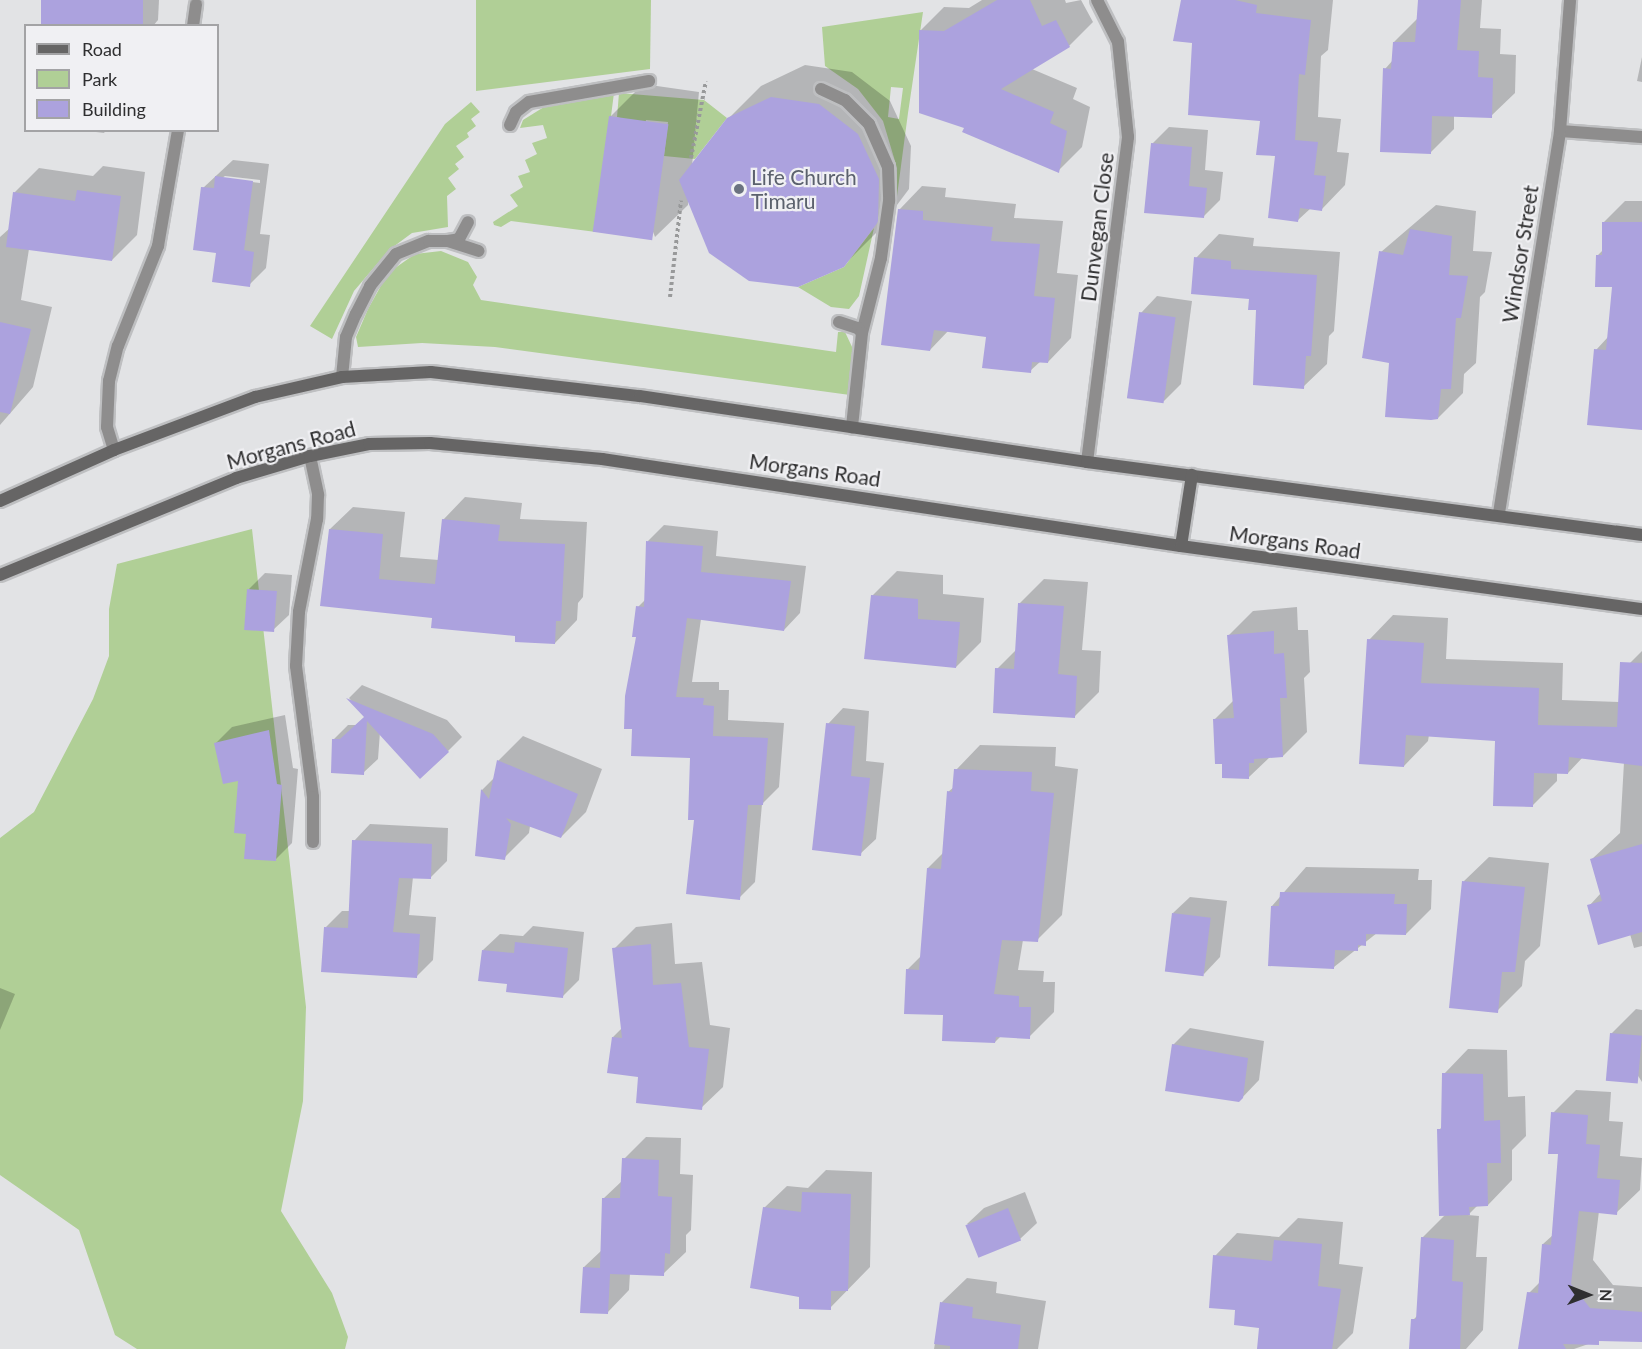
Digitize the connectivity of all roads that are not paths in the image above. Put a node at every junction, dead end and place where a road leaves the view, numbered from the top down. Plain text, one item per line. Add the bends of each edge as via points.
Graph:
1 (1096, 0) edge
2 (1570, 0) edge
3 (196, 4) dead end
4 (193, 24) edge
5 (649, 81) dead end
6 (821, 89) dead end
7 (510, 125) dead end
8 (1560, 131) junction
9 (178, 132) edge
10 (1642, 137) edge
11 (468, 222) dead end
12 (448, 241) junction
13 (478, 251) dead end
14 (839, 322) dead end
15 (862, 333) junction
16 (342, 377) junction
17 (852, 428) junction
18 (114, 450) junction
19 (310, 456) junction
20 (1087, 462) junction
21 (1192, 475) junction
22 (0, 501) edge
23 (1499, 513) junction
24 (1642, 535) edge
25 (1181, 546) junction
26 (0, 575) edge
27 (1642, 609) edge
28 (313, 842) dead end

1 - 20 street, Dunvegan Close via 1118,42 1128,137
2 - 8 street, Windsor Street
3 - 4 street
5 - 7 street via 529,102 516,112
6 - 15 street via 845,100 869,124 888,167 889,201 882,258
8 - 10 street
8 - 23 street, Windsor Street
9 - 18 street via 158,246 118,346 109,381 107,427
11 - 12 street via 459,239
12 - 13 street
12 - 16 street via 411,246 382,268 346,337
14 - 15 street
15 - 17 street
16 - 17 street via 388,372 491,376
16 - 18 street via 255,396
17 - 20 street
18 - 22 street
19 - 25 street, Morgans Road via 369,444 430,443 511,449 842,493
19 - 26 street, Morgans Road via 236,478
19 - 28 street via 318,495 317,519 299,612 296,666 313,797
20 - 21 street
21 - 23 street
21 - 25 street
23 - 24 street
25 - 27 street, Morgans Road

